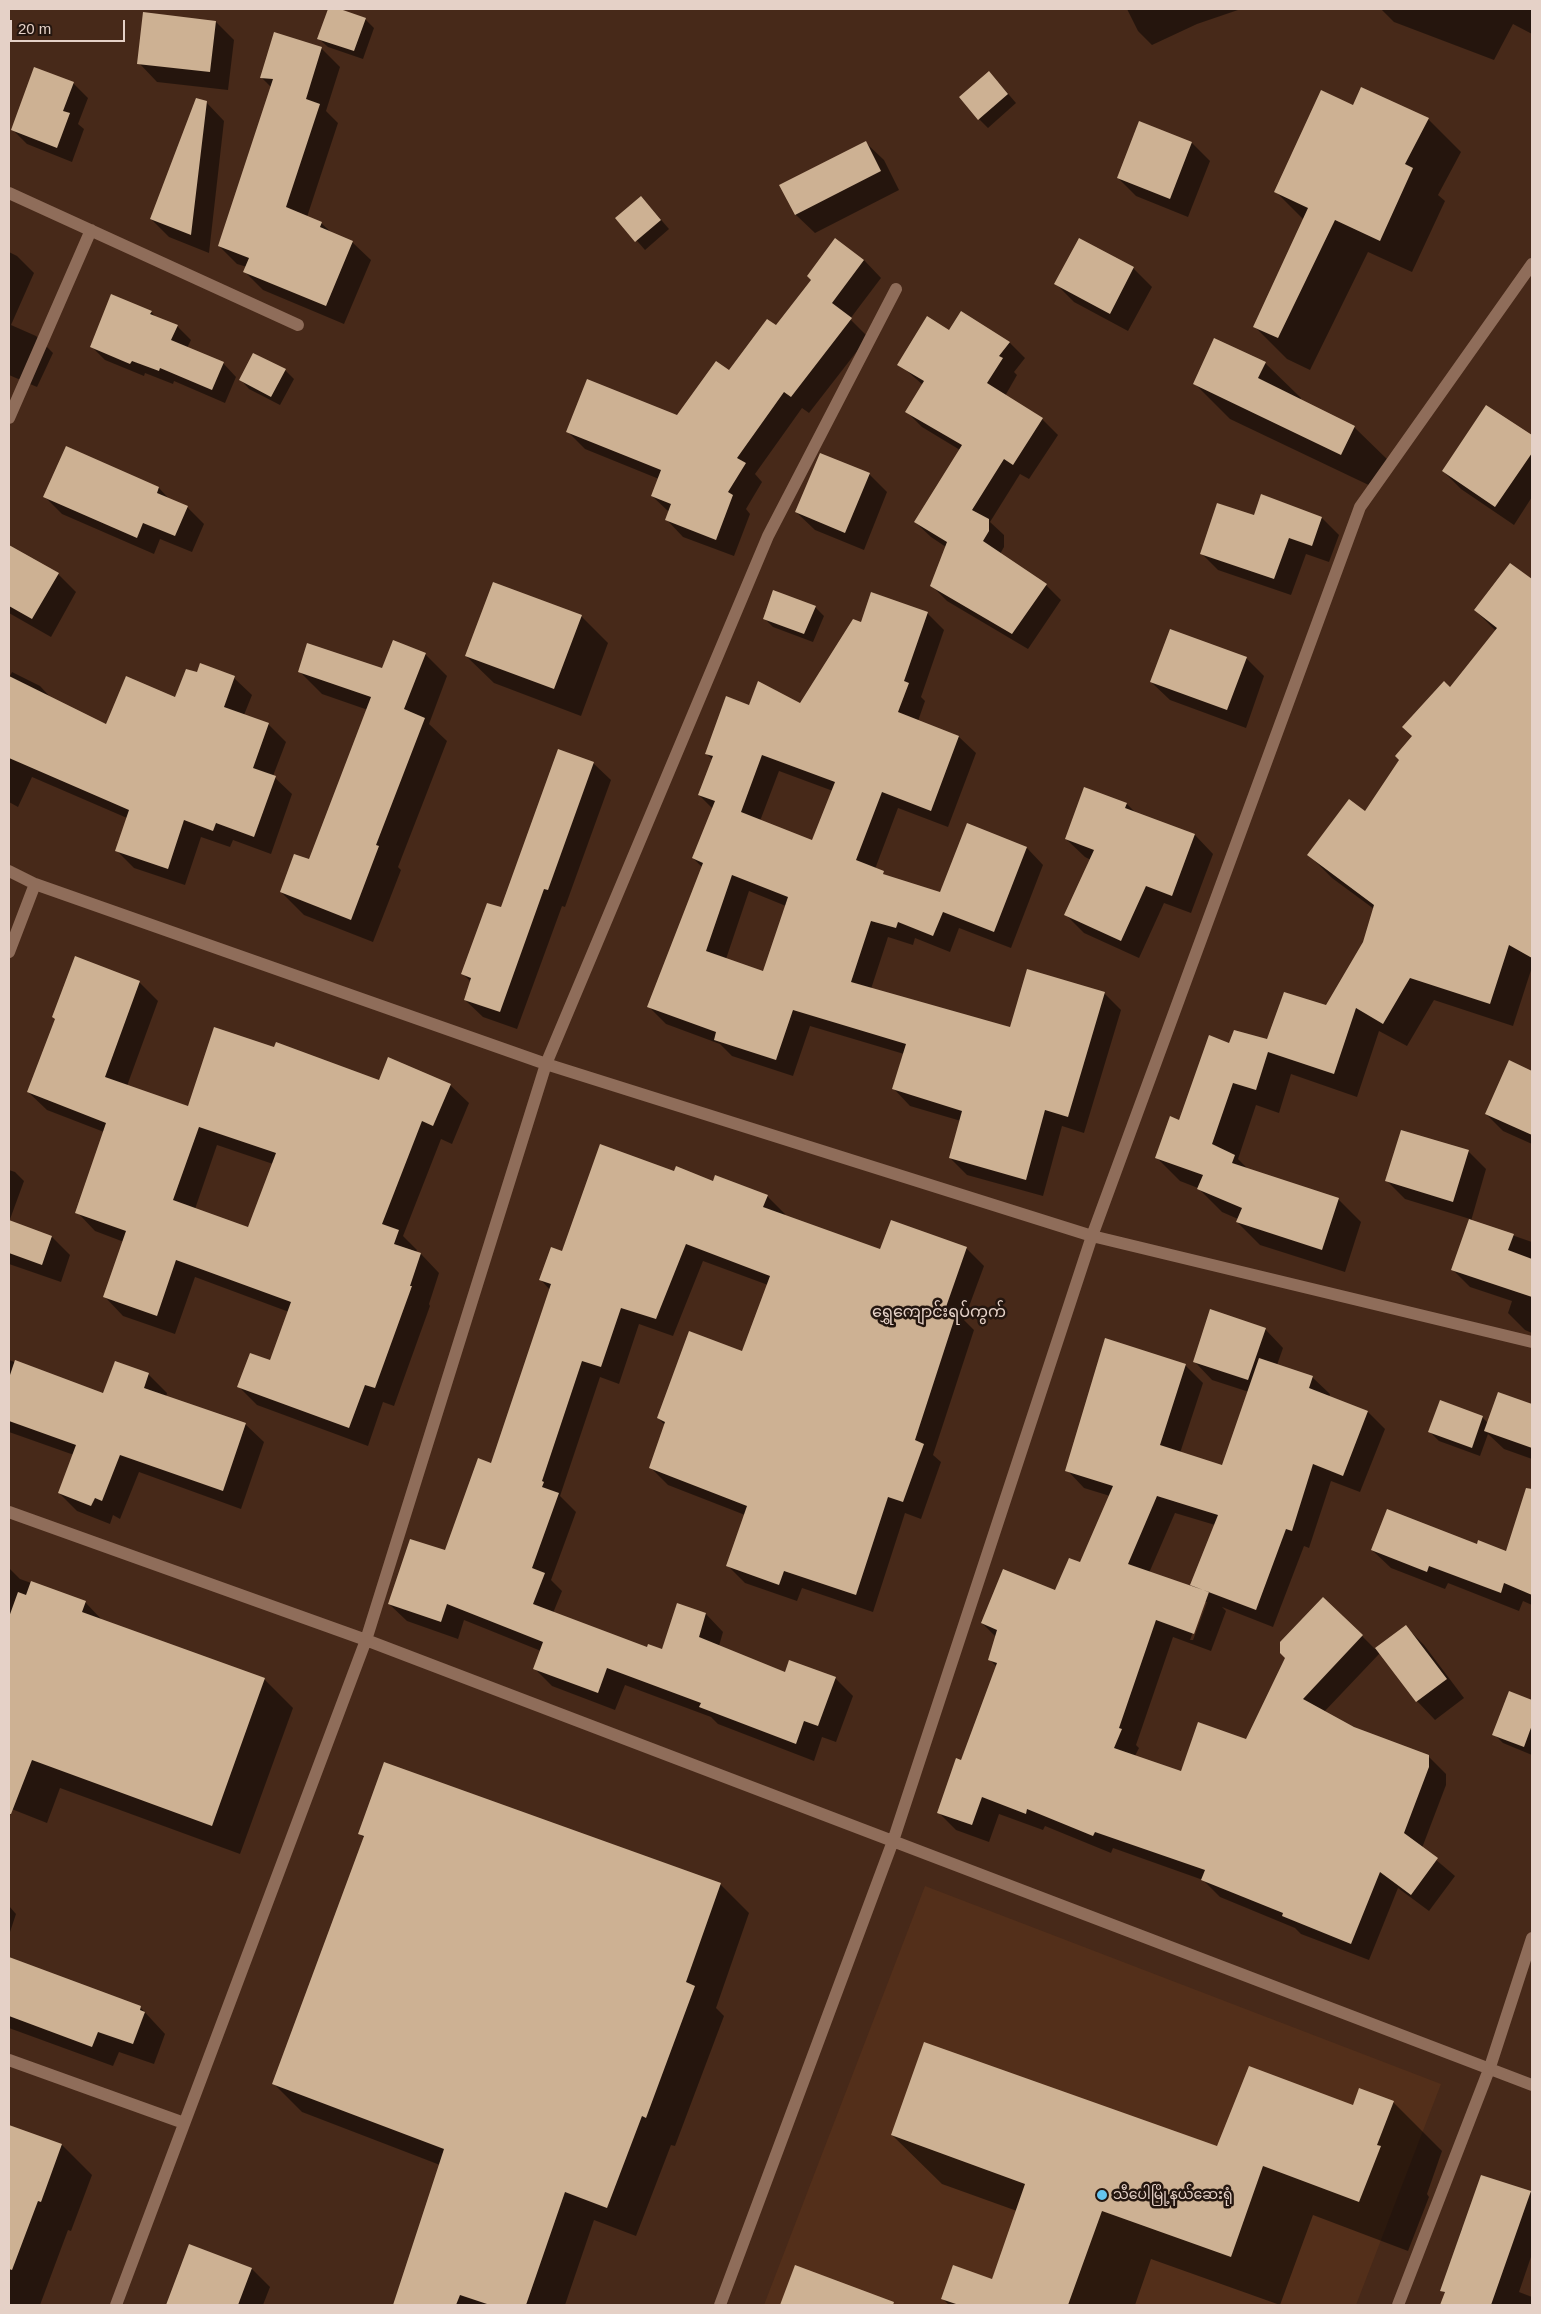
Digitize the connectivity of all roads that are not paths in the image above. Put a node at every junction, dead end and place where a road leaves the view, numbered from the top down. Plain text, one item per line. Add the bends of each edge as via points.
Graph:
1 (9, 193) edge
2 (91, 230) junction
3 (1532, 264) edge
4 (896, 289) dead end
5 (298, 325) dead end
6 (9, 418) edge
7 (9, 870) edge
8 (35, 884) junction
9 (9, 952) edge
10 (546, 1064) junction
11 (1092, 1236) junction
12 (1532, 1342) edge
13 (9, 1512) edge
14 (366, 1640) junction
15 (893, 1840) junction
16 (1532, 1938) edge
17 (9, 2060) edge
18 (1490, 2067) junction
19 (1532, 2085) edge
20 (184, 2122) junction
21 (116, 2305) edge
22 (720, 2305) edge
23 (1398, 2305) edge

1 - 2 street
2 - 5 street
2 - 6 street
3 - 11 street via 1360,507
4 - 10 street via 768,536
7 - 8 street
8 - 9 street
8 - 10 street
10 - 11 street
10 - 14 street
11 - 12 street
11 - 15 street
13 - 14 street
14 - 15 street
14 - 20 street
15 - 18 street
15 - 22 street
16 - 18 street
17 - 20 street
18 - 19 street
18 - 23 street
20 - 21 street

